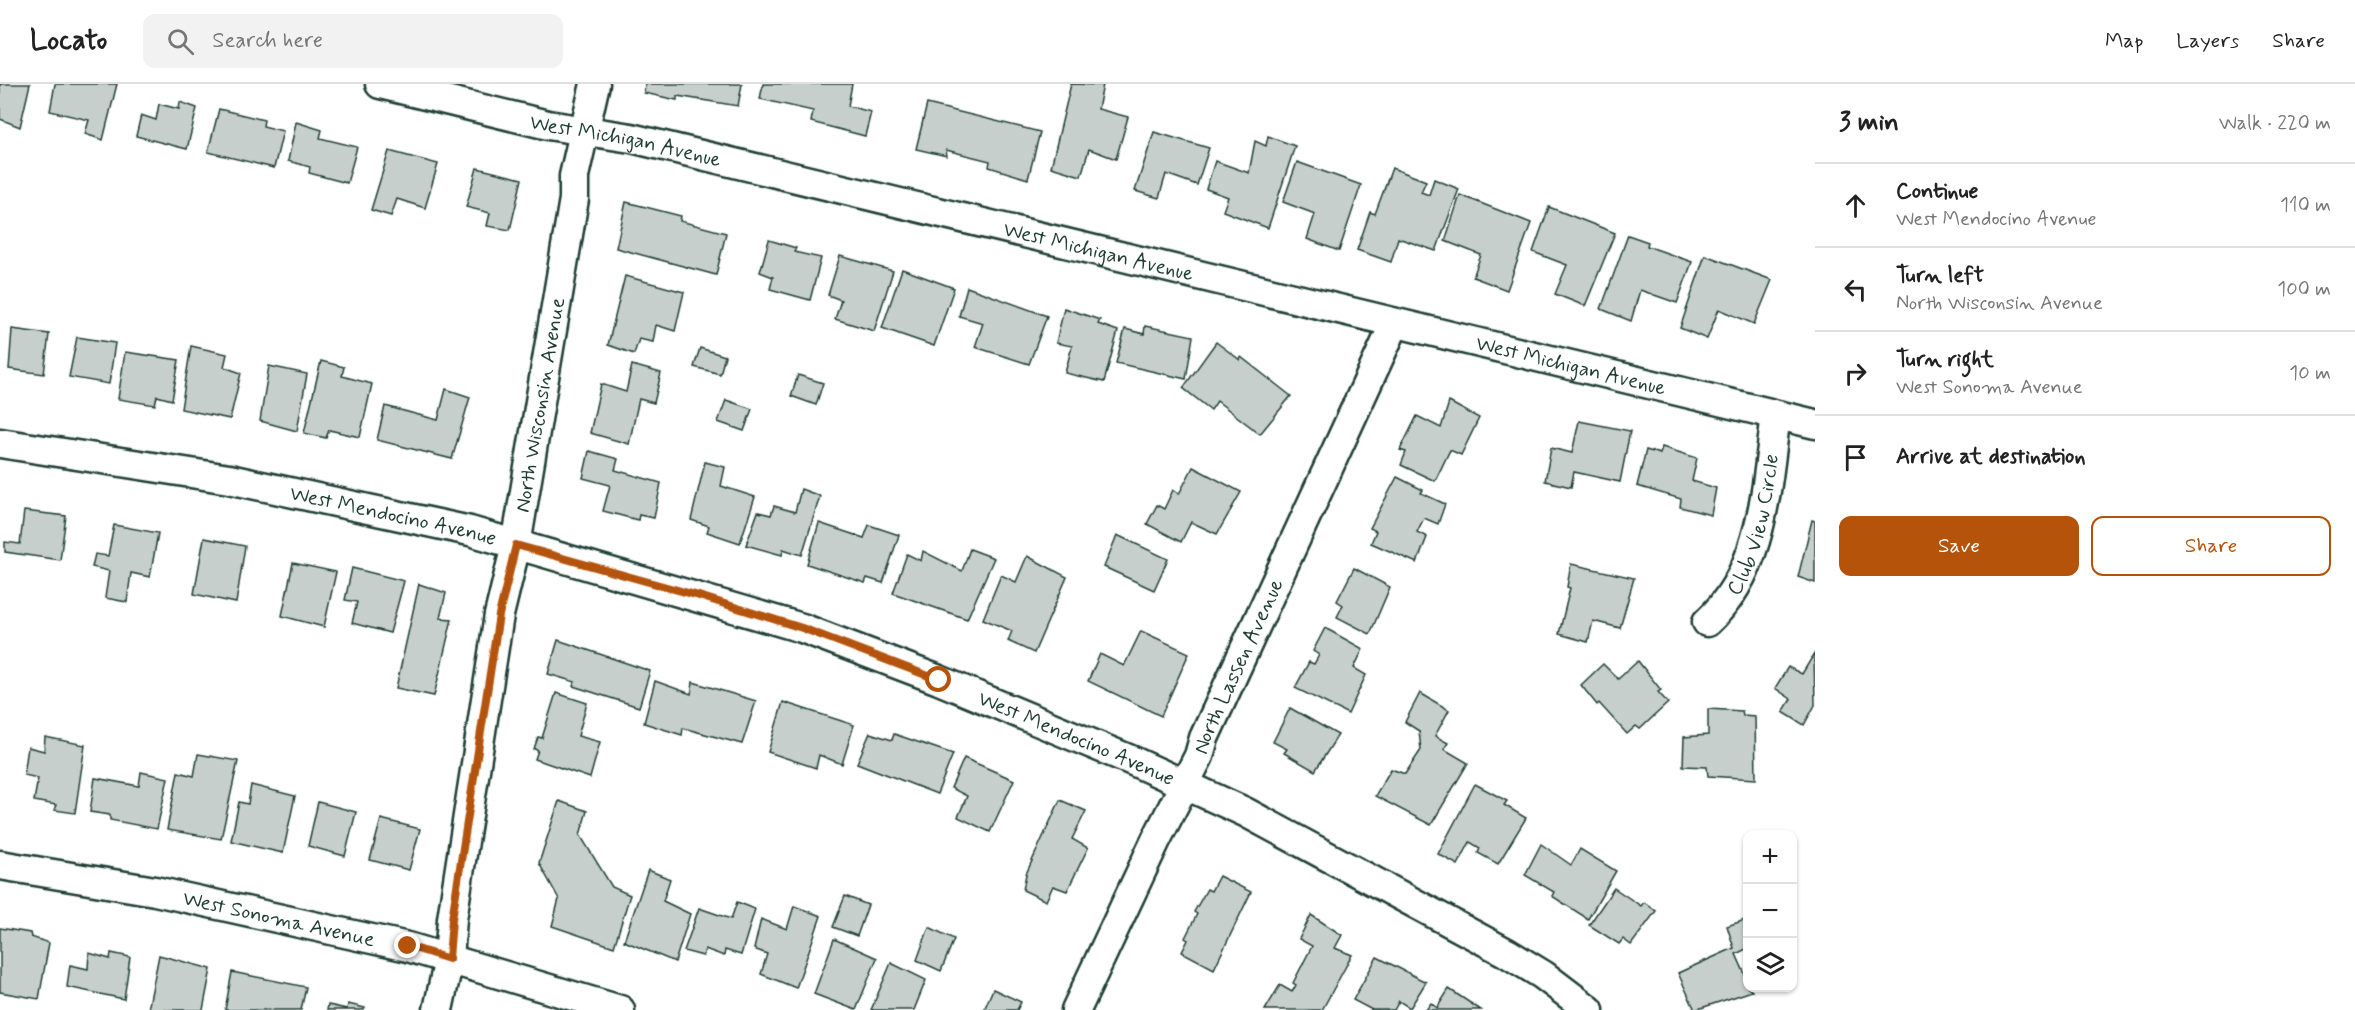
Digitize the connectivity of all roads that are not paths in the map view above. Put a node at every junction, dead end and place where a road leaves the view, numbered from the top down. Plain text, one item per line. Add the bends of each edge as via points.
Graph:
1 (380, 84) edge
2 (595, 84) edge
3 (585, 130) junction
4 (1395, 323) junction
5 (1776, 415) junction
6 (1815, 424) edge
7 (0, 443) edge
8 (516, 545) junction
9 (1707, 622) dead end
10 (1185, 786) junction
11 (0, 865) edge
12 (449, 959) junction
13 (438, 1010) edge
14 (620, 1010) edge
15 (1076, 1010) edge
16 (1588, 1010) edge

1 - 3 street, West Michigan Avenue via 548,125
2 - 3 street, North Wisconsin Avenue
3 - 4 street, West Michigan Avenue
3 - 8 street, North Wisconsin Avenue via 574,176 574,200
4 - 5 street, West Michigan Avenue
4 - 10 street, North Lassen Avenue
5 - 6 street, West Michigan Avenue
5 - 9 street, Club View Circle via 1754,544 1732,596
7 - 8 street, West Mendocino Avenue via 230,479 470,531
8 - 10 street, West Mendocino Avenue via 802,628 939,680
8 - 12 street, North Wisconsin Avenue via 499,615
10 - 15 street, North Lassen Avenue
10 - 16 street, West Mendocino Avenue via 1245,812 1451,921 1543,975
11 - 12 street, West Sonoma Avenue via 155,891 408,946
12 - 13 street, North Wisconsin Avenue
12 - 14 street, West Sonoma Avenue

